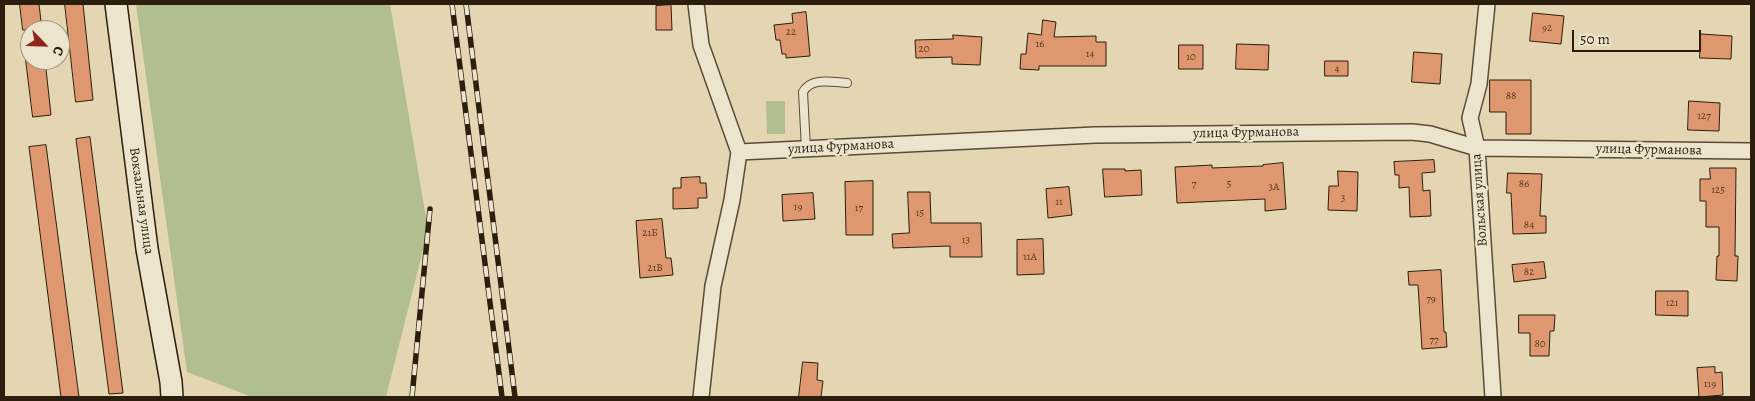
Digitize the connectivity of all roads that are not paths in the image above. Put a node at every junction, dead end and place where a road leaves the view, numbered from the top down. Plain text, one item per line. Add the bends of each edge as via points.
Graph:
1 (116, 4) edge
2 (696, 4) edge
3 (1487, 4) edge
4 (847, 82) dead end
5 (1477, 148) junction
6 (806, 149) junction
7 (1751, 151) edge
8 (739, 152) junction
9 (172, 397) edge
10 (701, 397) edge
11 (1493, 397) edge

1 - 9 street, Вокзальная улица via 147,249
2 - 8 street via 700,45
3 - 5 street, Вольская улица via 1479,84 1470,118
4 - 6 lane via 812,82 806,86 803,92
5 - 6 street, улица Фурманова via 1430,134 1402,132 1095,135
5 - 7 street, улица Фурманова
5 - 11 street, Вольская улица
6 - 8 street, улица Фурманова
8 - 10 street via 713,286

